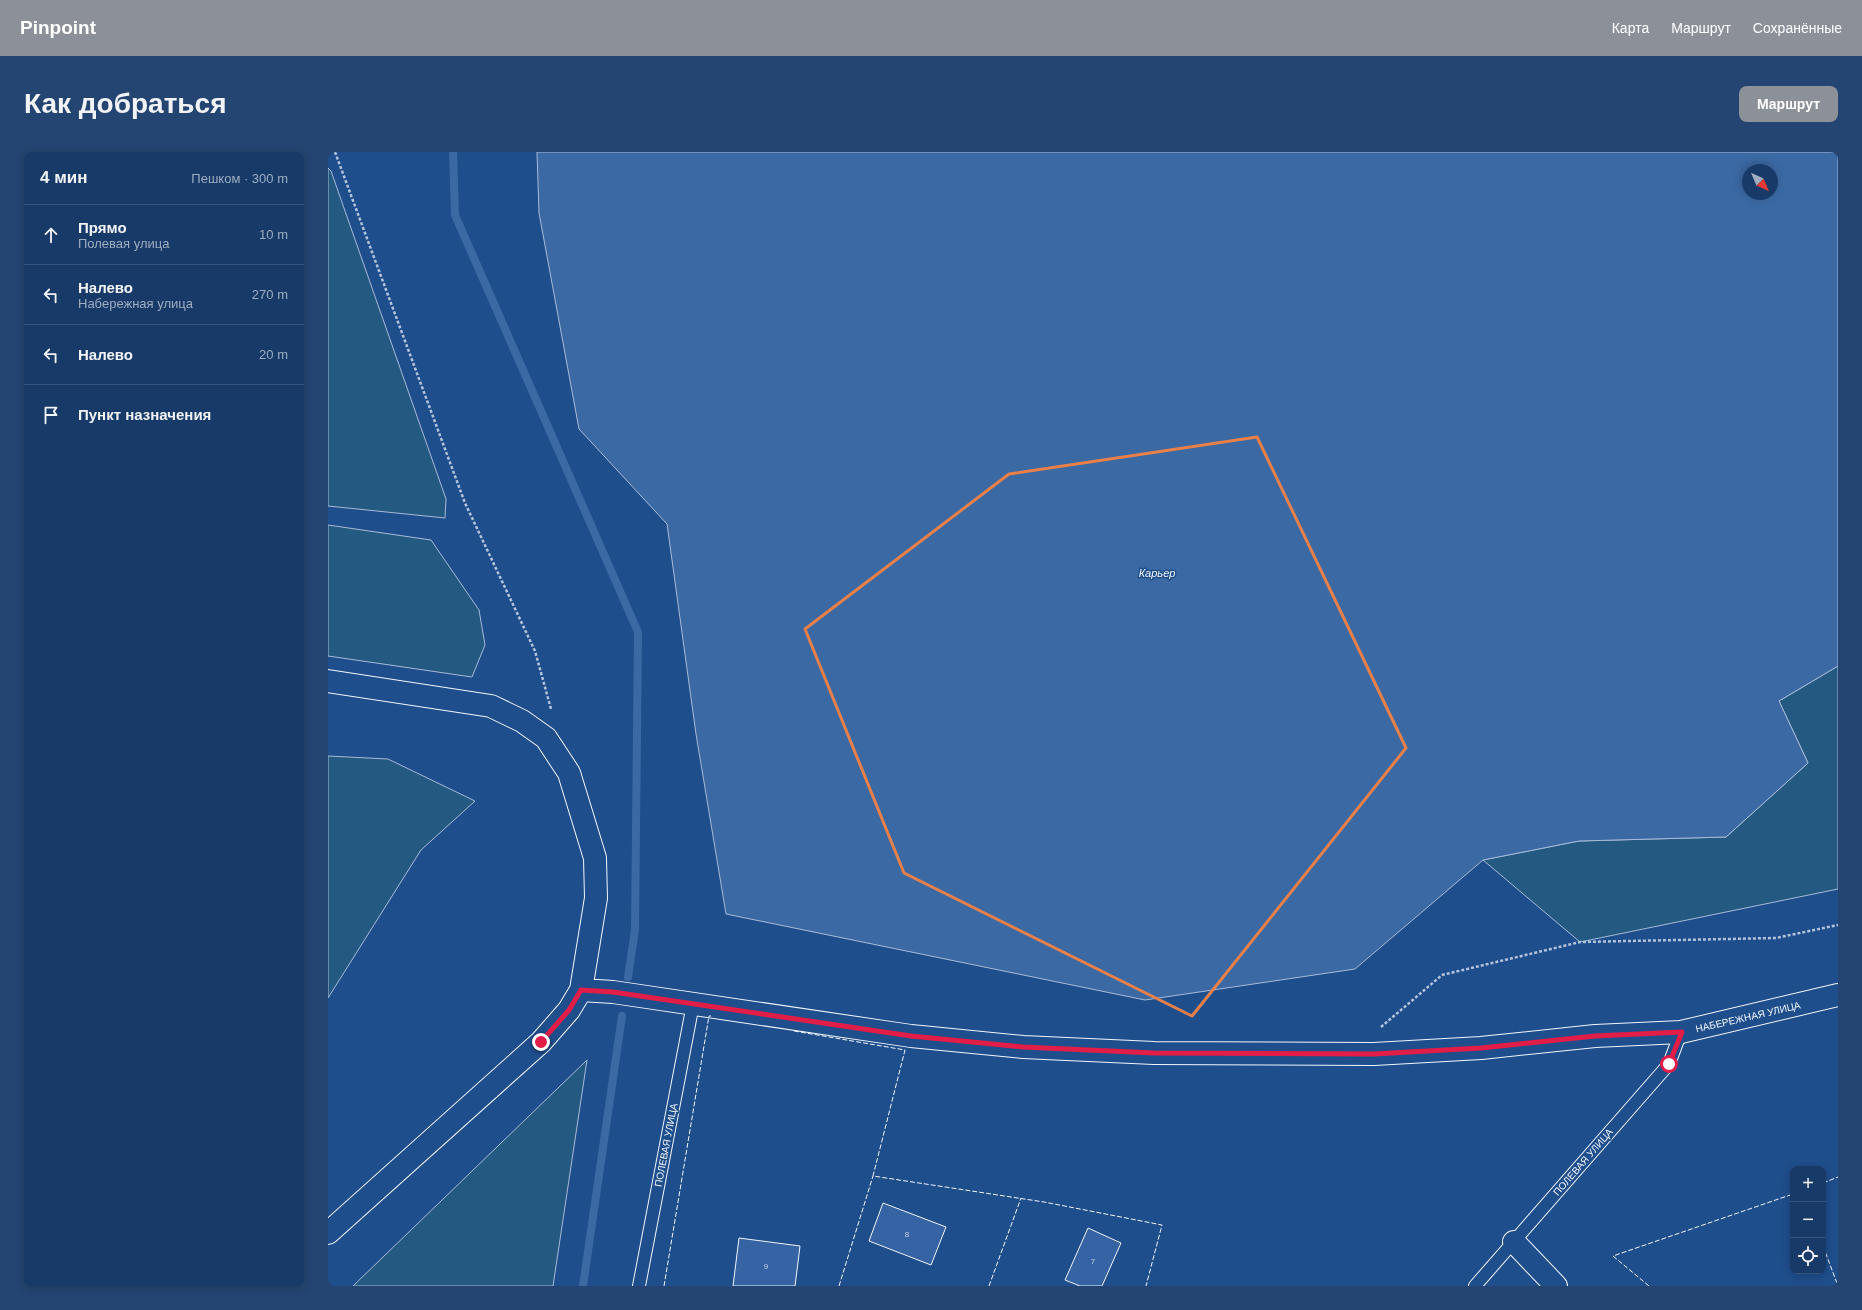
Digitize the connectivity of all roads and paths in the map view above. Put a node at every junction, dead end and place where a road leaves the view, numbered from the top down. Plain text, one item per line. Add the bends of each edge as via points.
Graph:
1 (335, 152) edge
2 (328, 680) edge
3 (552, 712) dead end
4 (1838, 925) edge
5 (581, 990) junction
6 (1838, 995) edge
7 (693, 1004) junction
8 (1379, 1029) dead end
9 (1682, 1032) junction
10 (328, 1233) edge
11 (1514, 1242) junction
12 (640, 1286) edge
13 (1475, 1286) edge
14 (1556, 1286) edge

1 - 3 path via 465,503 535,651
2 - 5 street via 492,706 522,721 546,738 569,773 595,858 596,898
4 - 8 path via 1776,938 1580,942 1442,975
5 - 7 street, НАБЕРЕЖНАЯ УЛИЦА
5 - 10 street via 569,1010 541,1042
6 - 9 street, НАБЕРЕЖНАЯ УЛИЦА
7 - 9 street, НАБЕРЕЖНАЯ УЛИЦА via 926,1037 1023,1047 1154,1053 1374,1054 1481,1048 1595,1036
7 - 12 lane, ПОЛЕВАЯ УЛИЦА
9 - 11 lane, ПОЛЕВАЯ УЛИЦА via 1669,1064
11 - 13 lane, ПОЛЕВАЯ УЛИЦА
11 - 14 street

